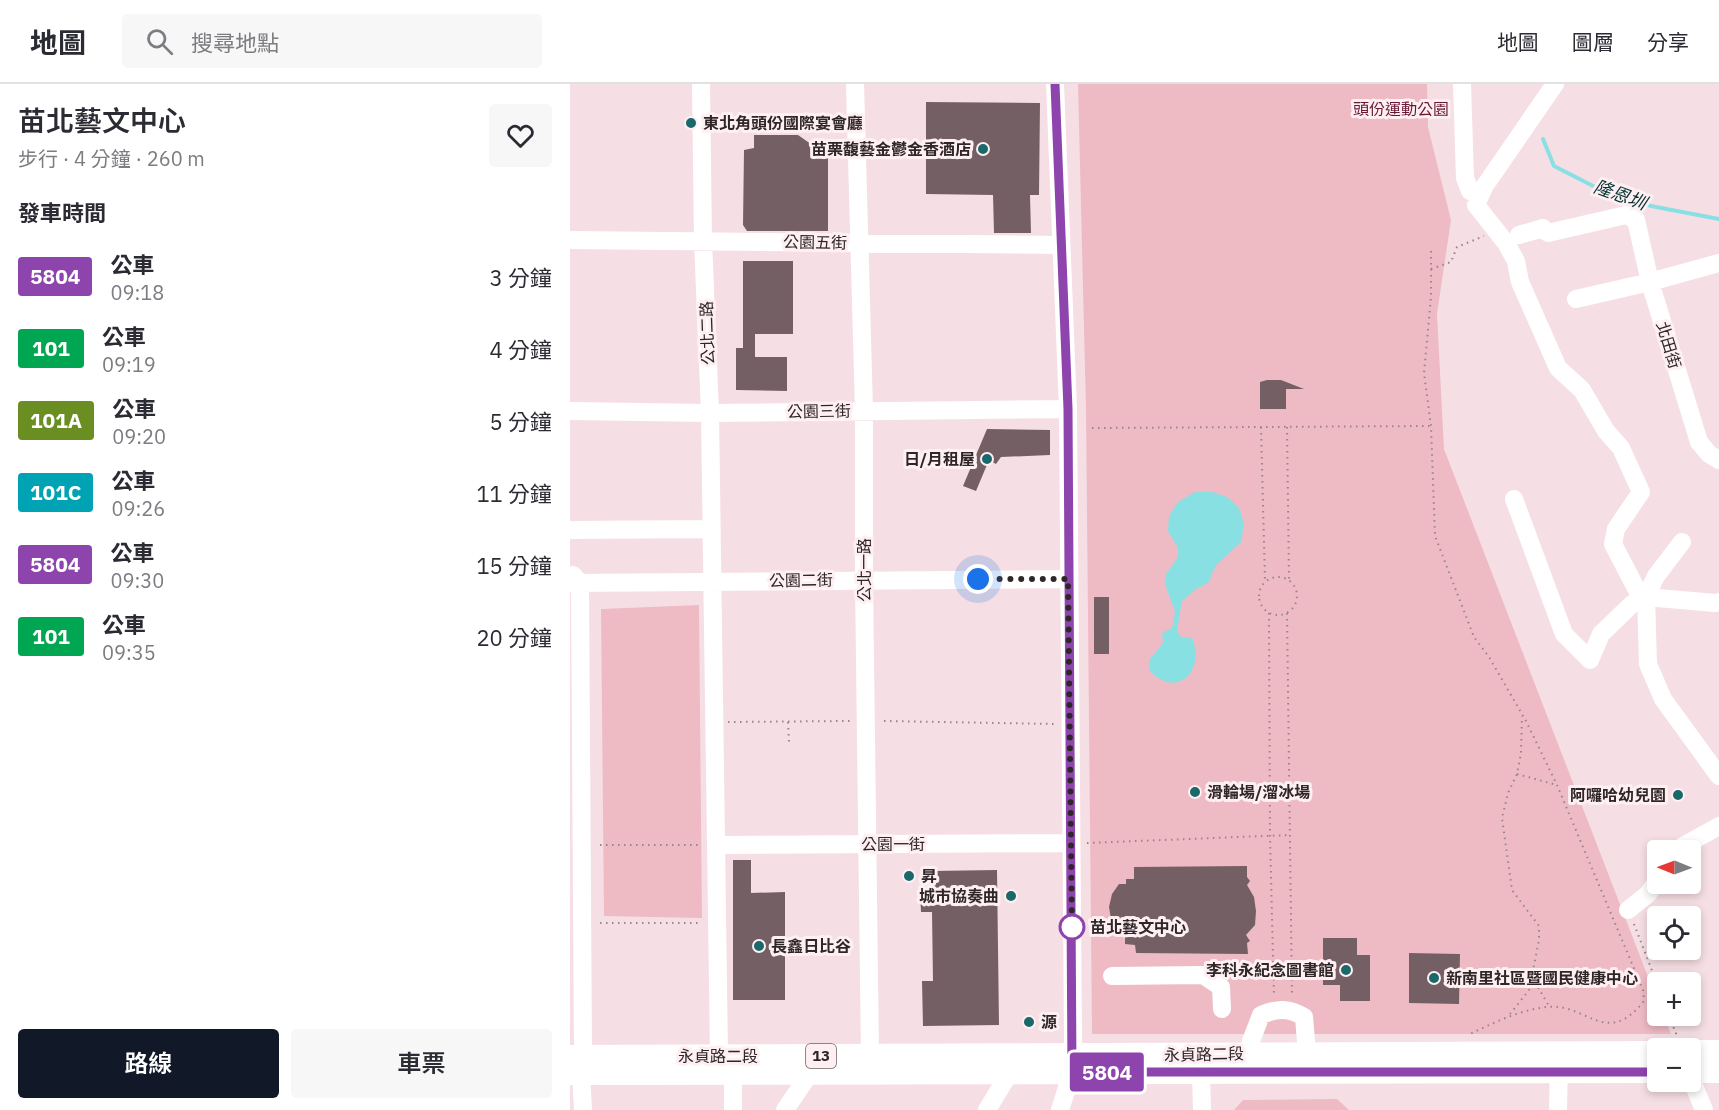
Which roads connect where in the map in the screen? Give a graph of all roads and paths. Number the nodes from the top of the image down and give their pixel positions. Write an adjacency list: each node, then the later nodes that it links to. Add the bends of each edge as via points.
1 (701, 84): 10 (street, 公北二路)
2 (855, 84): 11 (street, 公北一路)
3 (1055, 84): 12 (street)
4 (1462, 84): 6 (street, via 1464,178 1470,191)
5 (1555, 84): 6 (street)
6 (1480, 196): 7 (street, via 1476,205)
7 (1497, 231): 15 (path, via 1457,247 1451,262); 37 (street, via 1516,261 1558,369 1582,390 1621,448 1641,492 1616,529 1613,544 1639,594)
8 (1519, 235): 16 (street, 北田街, via 1543,228 1548,233 1626,215 1636,220)
9 (570, 240): 10 (street, 公園五街)
10 (703, 240): 11 (street, 公園五街); 21 (street, 公北二路)
11 (859, 243): 12 (street, 公園五街); 19 (street, 公北一路)
12 (1061, 245): 18 (street)
13 (1431, 251): 15 (path)
14 (1719, 263): 16 (street)
15 (1431, 269): 22 (path, via 1424,373)
16 (1650, 282): 17 (street); 26 (street, 北田街, via 1699,442)
17 (1576, 299)
18 (1068, 409): 19 (street, 公園三街); 32 (street)
19 (864, 410): 21 (street, 公園三街); 33 (street, 公北一路)
20 (570, 411): 21 (street, 公園三街)
21 (710, 413): 28 (street, 公北二路)
22 (1431, 426): 24 (path); 41 (path, via 1435,536 1474,637)
23 (1261, 427): 24 (path); 25 (path); 36 (path)
24 (1287, 427): 34 (path)
25 (1092, 428)
26 (1719, 460)
27 (1514, 498): 37 (street, via 1564,634 1590,660 1601,634 1632,604)
28 (711, 529): 29 (street); 35 (street, 公北二路)
29 (570, 530)
30 (1682, 542): 37 (street, via 1656,576)
31 (573, 579): 35 (street, 公園二街); 58 (street)
32 (1068, 579): 33 (street, 公園二街); 46 (street)
33 (864, 580): 35 (street, 公園二街); 56 (street, 公北一路)
34 (1288, 580): 36 (path, via 1276,576); 40 (path, via 1297,597)
35 (713, 581): 57 (street, 公北二路)
36 (1265, 581): 39 (path, via 1258,598)
37 (1646, 597): 38 (street); 49 (street, via 1648,664 1663,699)
38 (1719, 602)
39 (1269, 613): 40 (path); 53 (path)
40 (1287, 613): 52 (path)
41 (1522, 713): 48 (path); 50 (path)
42 (851, 721): 44 (path)
43 (728, 722): 44 (path)
44 (788, 722): 47 (path)
45 (884, 722): 46 (path)
46 (1070, 724): 55 (street)
47 (789, 742)
48 (1517, 774): 50 (path); 66 (path, via 1502,818 1512,890 1539,926)
49 (1719, 776)
50 (1557, 785): 67 (path, via 1643,990 1644,1001 1635,1012 1613,1023)
51 (1719, 826): 54 (street)
52 (1290, 835): 53 (path); 69 (path)
53 (1270, 836): 55 (path); 69 (path)
54 (1694, 840)
55 (1071, 843): 56 (street, 公園一街); 79 (street)
56 (867, 844): 57 (street, 公園一街); 77 (street, 公北一路)
57 (710, 845): 59 (path); 81 (street, 公北二路)
58 (575, 846): 80 (street)
59 (600, 846)
60 (1648, 894): 61 (street)
61 (1628, 910): 64 (path)
62 (600, 922): 63 (path)
63 (706, 923)
64 (1652, 972)
65 (1112, 976): 68 (street, via 1203,975 1221,987)
66 (1532, 977): 67 (path); 70 (path, via 1529,990)
67 (1549, 1006): 70 (path)
68 (1222, 1009)
69 (1283, 1010): 74 (street, via 1261,1015); 76 (street, via 1304,1017)
70 (1509, 1016): 71 (path)
71 (1468, 1035)
72 (1701, 1049): 73 (main road)
73 (1719, 1051)
74 (1249, 1053): 76 (main road, 永貞路二段 / 13); 79 (main road, 永貞路二段 / 13)
75 (1647, 1053): 78 (main road, 永貞路二段 / 13)
76 (1307, 1054): 78 (main road, 永貞路二段 / 13)
77 (870, 1056): 79 (main road, 永貞路二段 / 13); 82 (main road, 永貞路二段 / 13)
78 (1559, 1062): 83 (main road, 永貞路二段 / 13); 85 (main road, 永貞路二段 / 13); 95 (street)
79 (1072, 1063): 84 (main road, 永貞路二段 / 13); 85 (main road, 永貞路二段 / 13); 93 (street)
80 (576, 1065): 81 (main road, 永貞路二段 / 13); 89 (street)
81 (726, 1065): 82 (main road, 永貞路二段 / 13); 90 (street, 公北二路)
82 (798, 1067): 84 (main road, 永貞路二段 / 13); 91 (street)
83 (1647, 1071)
84 (1010, 1072): 92 (street)
85 (1201, 1072): 94 (street)
86 (1719, 1072): 87 (main road)
87 (1701, 1073)
88 (1697, 1092): 96 (street)
89 (583, 1110)
90 (733, 1110)
91 (786, 1110)
92 (987, 1110)
93 (1060, 1110)
94 (1202, 1110)
95 (1558, 1110)
96 (1704, 1110)

